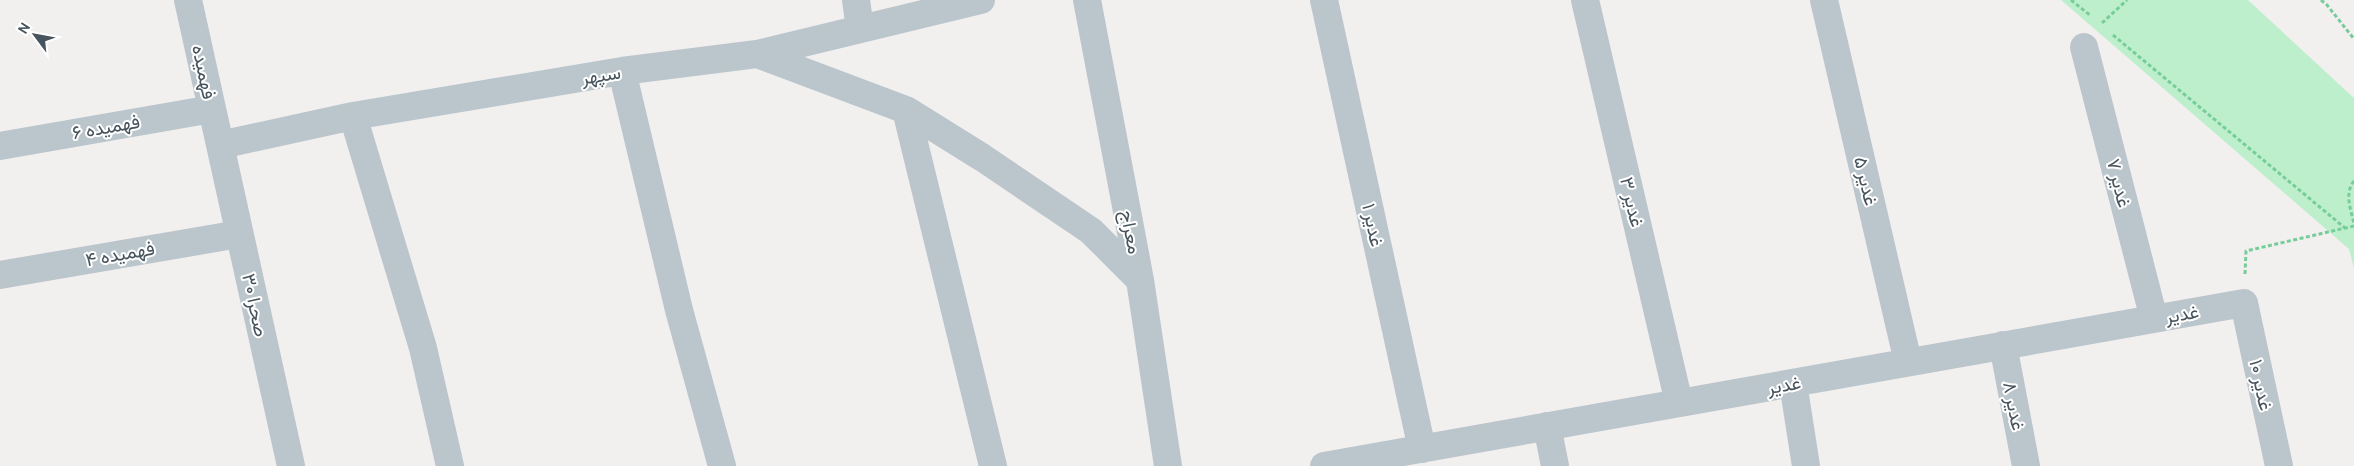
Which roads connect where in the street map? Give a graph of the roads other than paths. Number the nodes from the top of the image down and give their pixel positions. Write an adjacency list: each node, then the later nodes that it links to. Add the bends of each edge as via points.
1 (188, 0): 12 (street, فهمیده)
2 (856, 0): 8 (street)
3 (981, 0): 8 (street, سپهر)
4 (1087, 0): 19 (street, معراج)
5 (1324, 0): 27 (street, غدیر ۱)
6 (1584, 0): 25 (street, غدیر ۳)
7 (1824, 0): 23 (street, غدیر ۵)
8 (860, 29): 10 (street, سپهر)
9 (2084, 47): 21 (street, غدیر ۷)
10 (757, 54): 11 (street, سپهر); 13 (street)
11 (622, 72): 14 (street, سپهر); 30 (street, via 679,310)
12 (212, 109): 15 (street, فهمیده); 16 (street, فهمیده ۶)
13 (906, 110): 19 (street, via 1091,231); 31 (street)
14 (352, 116): 15 (street, سپهر); 29 (street, via 422,348)
15 (220, 145): 17 (street, صحرا ۳۰)
16 (0, 146)
17 (239, 234): 18 (street, فهمیده ۴); 28 (street, صحرا ۳۰)
18 (0, 275)
19 (1140, 280): 32 (street, معراج)
20 (2244, 303): 21 (street, غدیر); 37 (street, غدیر ۱۰)
21 (2154, 319): 22 (street, غدیر)
22 (2003, 345): 23 (street, غدیر); 36 (street, غدیر ۸)
23 (1908, 362): 24 (street, غدیر)
24 (1793, 383): 25 (street, غدیر); 35 (street)
25 (1679, 403): 26 (street, غدیر)
26 (1547, 426): 27 (street, غدیر); 34 (street)
27 (1422, 449): 33 (street, غدیر)
28 (287, 466)
29 (450, 466)
30 (722, 466)
31 (993, 466)
32 (1168, 466)
33 (1324, 466)
34 (1555, 466)
35 (1806, 466)
36 (2026, 466)
37 (2279, 466)

